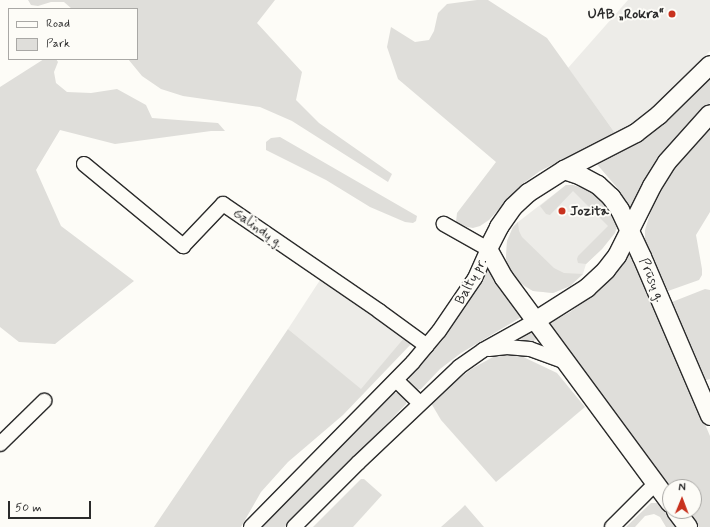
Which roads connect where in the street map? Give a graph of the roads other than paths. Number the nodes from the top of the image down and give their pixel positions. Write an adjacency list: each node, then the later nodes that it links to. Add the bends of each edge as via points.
1 (710, 65): 4 (main road, Baltų pr., via 659,115 636,133)
2 (710, 114): 6 (main road, via 667,162 652,186)
3 (84, 164): 11 (street, Galindų g., via 183,246 223,204)
4 (564, 170): 6 (main road, Prūsų g., via 598,185 611,197); 7 (main road, Baltų pr., via 528,193 513,207)
5 (444, 224): 7 (street)
6 (631, 232): 9 (main road, via 606,270 587,288); 17 (main road, Prūsų g.)
7 (488, 249): 8 (main road); 11 (street, Baltų pr., via 475,278)
8 (518, 298): 9 (main road, via 546,305); 10 (main road)
9 (564, 303): 10 (main road)
10 (535, 321): 12 (street); 13 (main road)
11 (427, 346): 14 (street, Baltų pr.)
12 (483, 350): 13 (street, via 507,347 530,349); 16 (street, via 459,367)
13 (563, 361): 19 (main road)
14 (396, 380): 16 (street); 21 (street, Baltų pr.)
15 (44, 401): 18 (street)
16 (420, 403): 22 (street)
17 (710, 416)
18 (0, 444)
19 (656, 484): 20 (main road); 23 (street)
20 (662, 492)
21 (251, 527)
22 (294, 527)
23 (612, 527)

